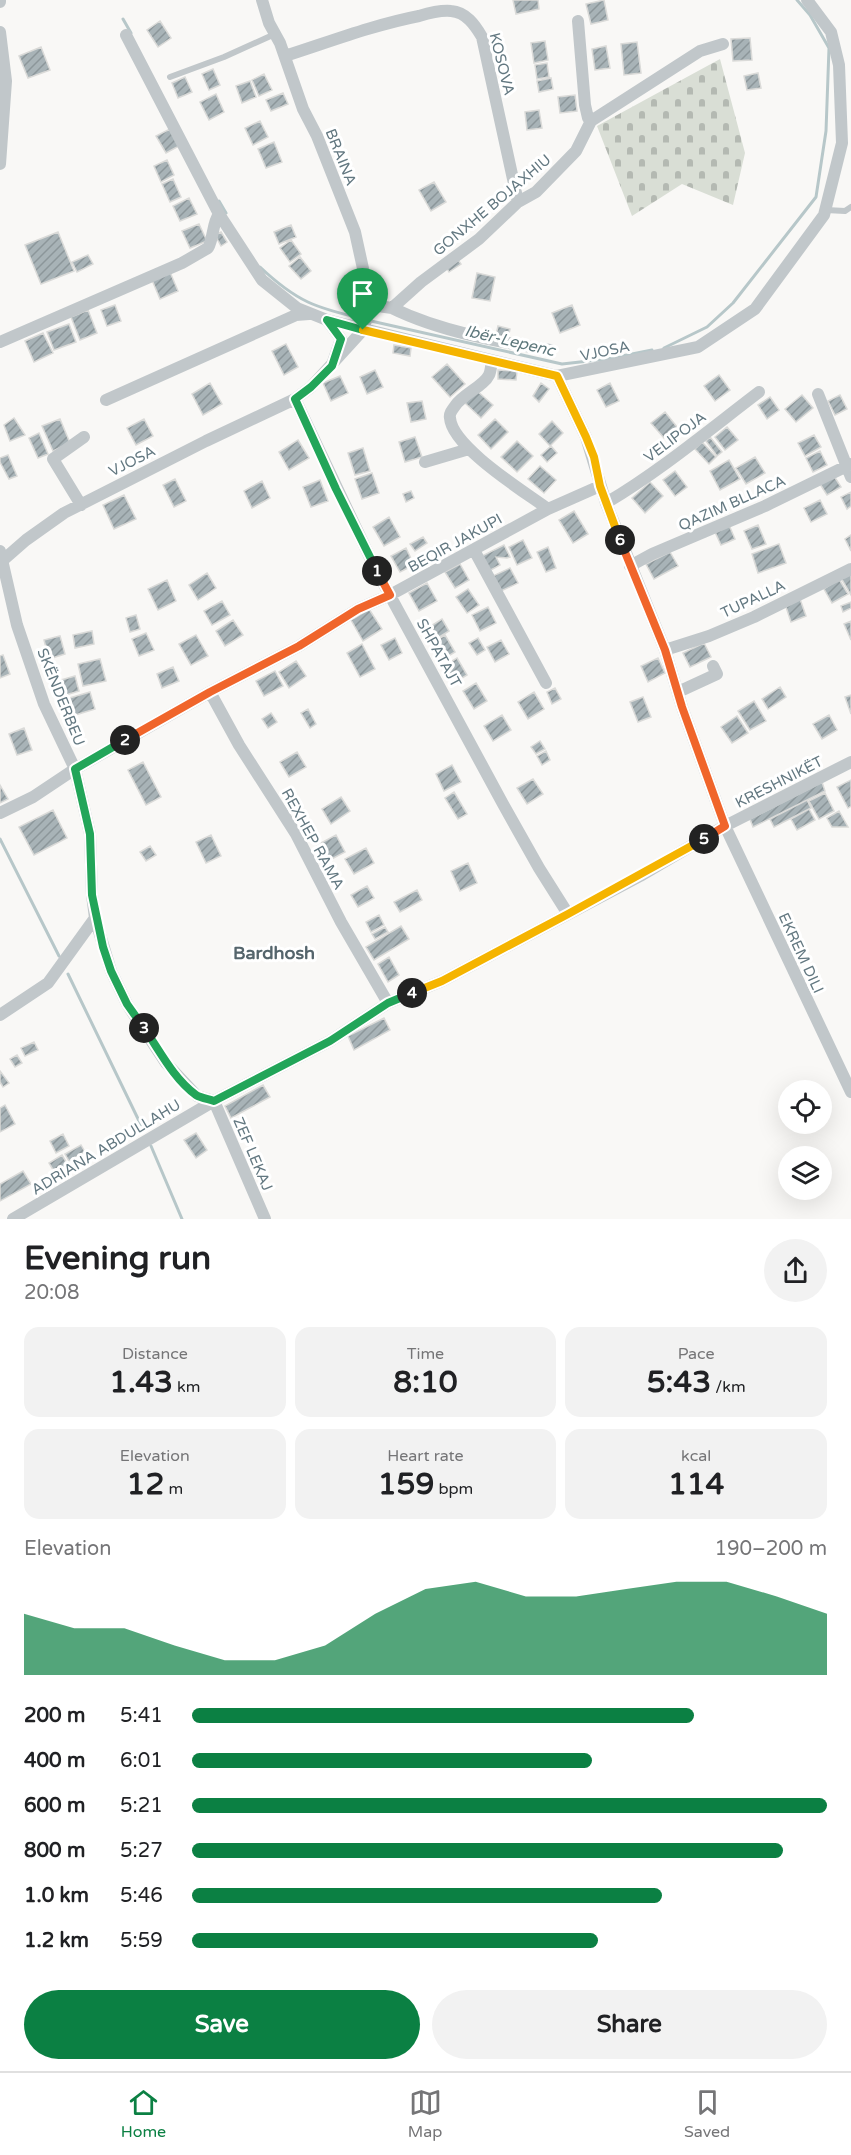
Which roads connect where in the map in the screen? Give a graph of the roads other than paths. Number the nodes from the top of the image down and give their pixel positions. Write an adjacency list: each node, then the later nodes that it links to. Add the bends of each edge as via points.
1 (262, 0): 5 (street, BRAINA)
2 (807, 0): 15 (street, VJOSA, via 831,32 839,65 842,143)
3 (578, 21): 11 (street, via 585,105)
4 (0, 32): 9 (street)
5 (275, 34): 8 (street, BRAINA); 10 (lane)
6 (126, 35): 16 (street)
7 (723, 44): 11 (street, GONXHE BOJAXHIU, via 700,51)
8 (285, 56): 13 (street, KOSOVA, via 394,20 441,11 464,15 482,37); 17 (street, BRAINA, via 355,232)
9 (4, 74): 12 (street)
10 (170, 77)
11 (591, 121): 13 (street, GONXHE BOJAXHIU, via 576,150 560,169 536,192)
12 (0, 164)
13 (518, 202): 18 (street, GONXHE BOJAXHIU)
14 (851, 207): 15 (lane, via 845,211)
15 (825, 210): 26 (street, VJOSA, via 755,309 698,347)
16 (219, 213): 19 (street, via 262,280); 22 (street, via 208,248)
17 (369, 308): 18 (street); 21 (street, BRAINA)
18 (392, 308): 23 (street, via 415,319)
19 (310, 314): 20 (street); 30 (street, via 296,315)
20 (327, 320): 21 (street); 25 (street, via 341,339)
21 (363, 330): 24 (street, VJOSA); 25 (street, VJOSA)
22 (0, 342)
23 (550, 350)
24 (492, 361): 26 (street, VJOSA); 32 (street, via 489,377 458,401 449,417 451,426)
25 (332, 366): 29 (street, VJOSA)
26 (557, 376): 35 (street, via 594,457)
27 (759, 392): 36 (street, VELIPOJA, via 634,487)
28 (818, 394): 34 (street, QAZIM BLLACA)
29 (295, 399): 37 (street, VJOSA); 44 (street, SHPATAJT)
30 (106, 400)
31 (84, 437): 37 (street, via 53,459)
32 (469, 449): 33 (street); 38 (street)
33 (425, 462)
34 (850, 469): 41 (street, QAZIM BLLACA)
35 (600, 486): 36 (street); 38 (street, BEQIR JAKUPI)
36 (606, 503): 41 (street)
37 (81, 505): 40 (street, VJOSA)
38 (548, 508): 39 (street, BEQIR JAKUPI)
39 (474, 550): 44 (street, BEQIR JAKUPI); 47 (street)
40 (1, 556): 43 (street, SKËNDERBEU)
41 (630, 566): 45 (street)
42 (851, 569): 45 (street, TUPALLA, via 754,617)
43 (3, 582): 51 (street, SKËNDERBEU, via 44,704)
44 (390, 595): 48 (street, BEQIR JAKUPI); 54 (street, SHPATAJT, via 523,840)
45 (665, 650): 49 (street)
46 (713, 666): 49 (street, via 717,674)
47 (546, 683)
48 (210, 692): 51 (street, BEQIR JAKUPI); 56 (street, REXHEP RAMA, via 239,746 296,834)
49 (678, 692): 53 (street)
50 (851, 762): 53 (street, KRESHNIKËT)
51 (75, 769): 52 (street, BEQIR JAKUPI); 55 (street, SKËNDERBEU, via 90,834)
52 (0, 813)
53 (725, 826): 54 (street, KRESHNIKËT); 58 (street, EKREM DILI)
54 (568, 914): 56 (street, KRESHNIKËT, via 442,981)
55 (95, 918): 57 (street, via 48,983); 59 (street, SKËNDERBEU, via 111,971 127,1004 178,1077 197,1096)
56 (388, 1003): 59 (street, KRESHNIKËT, via 330,1041)
57 (0, 1015)
58 (851, 1092)
59 (214, 1101): 60 (street, ADRIANA ABDULLAHU); 61 (street, ZEF LEKAJ)
60 (18, 1218)
61 (265, 1219)

